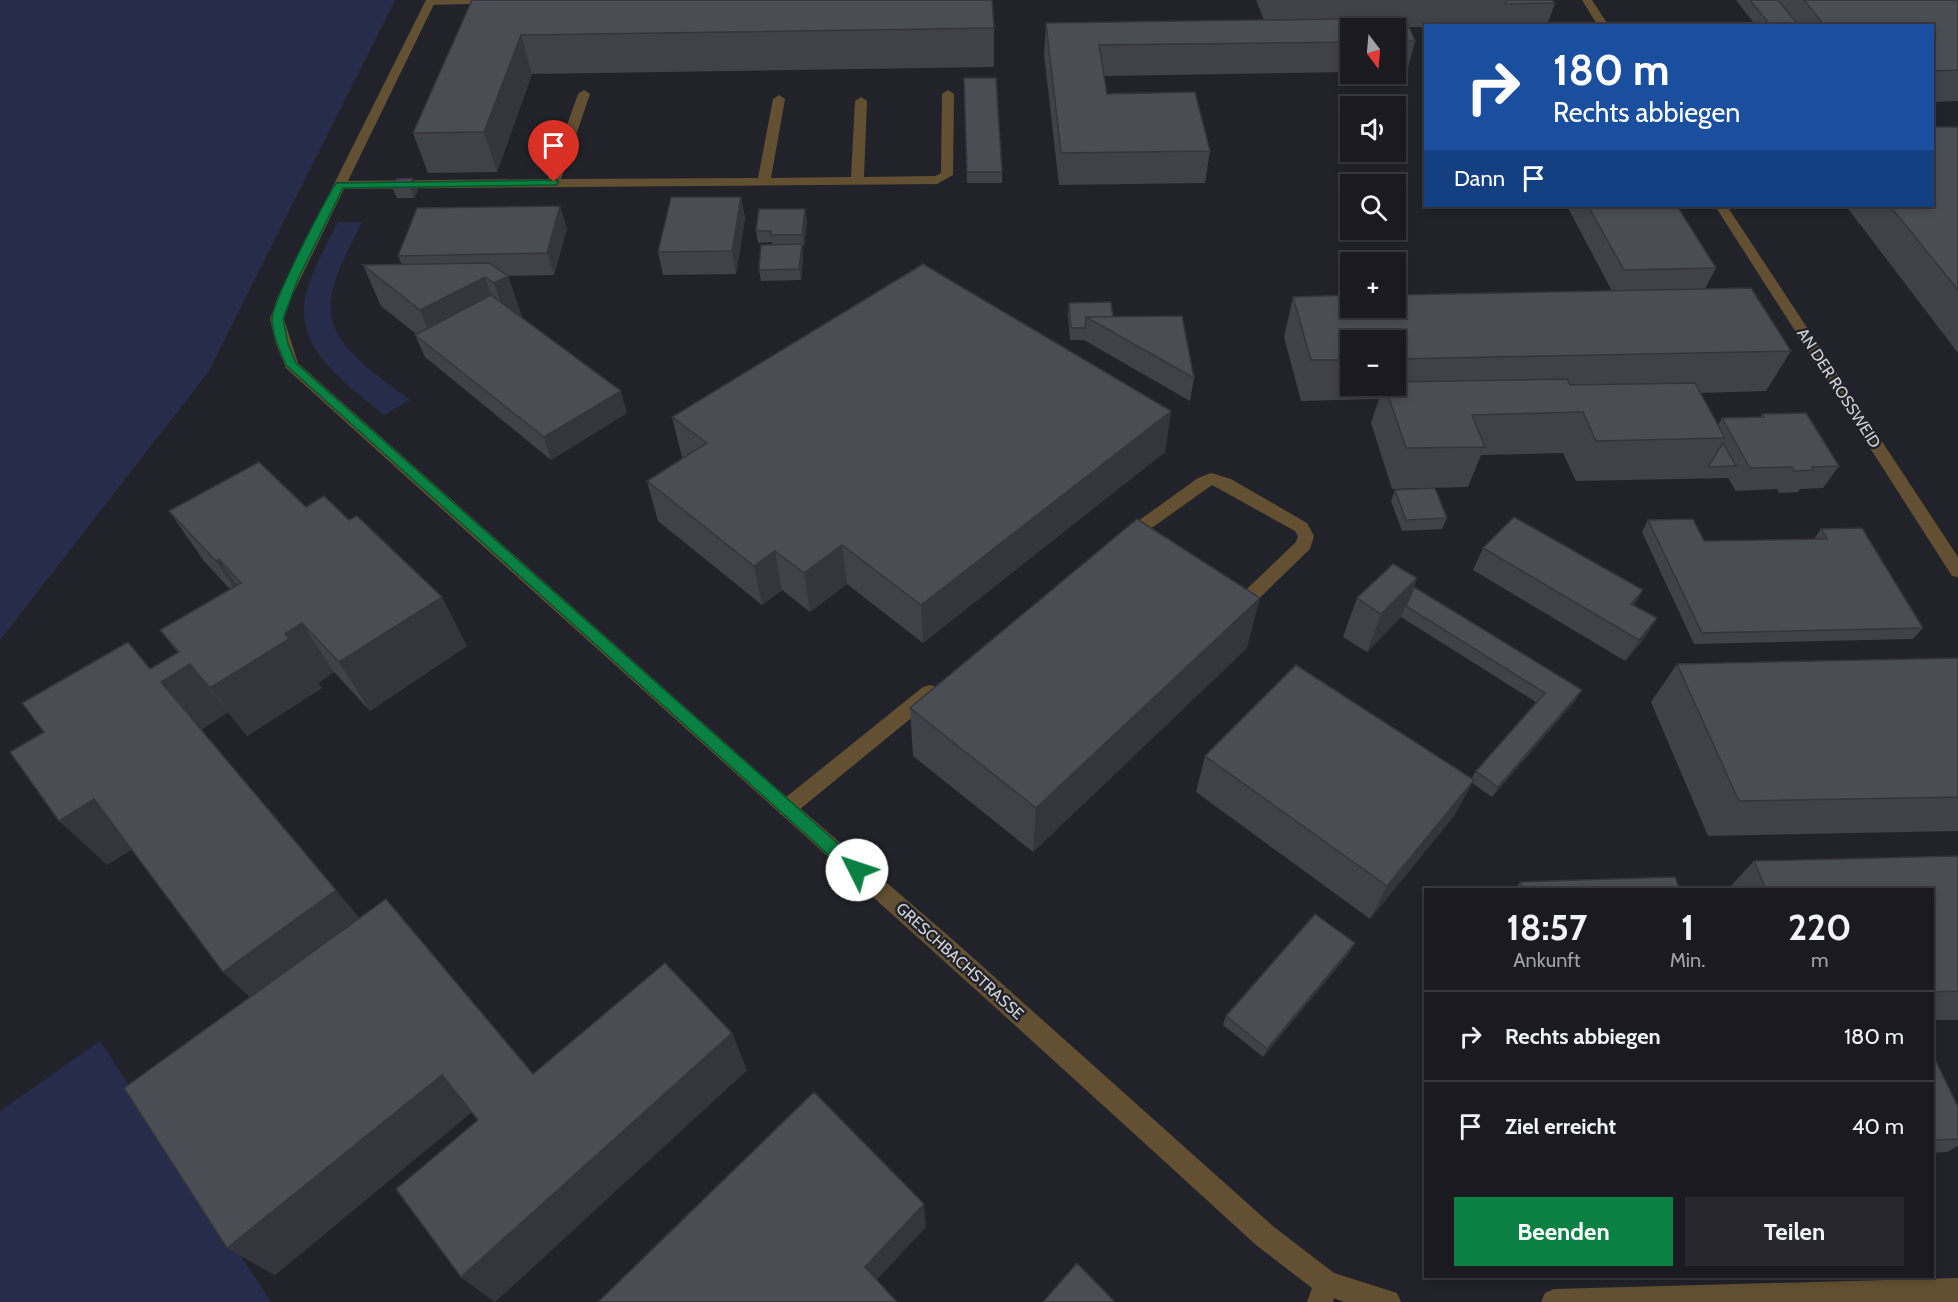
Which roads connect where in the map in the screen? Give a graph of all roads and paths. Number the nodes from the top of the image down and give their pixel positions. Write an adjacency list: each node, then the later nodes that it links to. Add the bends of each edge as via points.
1 (507, 0): 3 (street)
2 (1587, 0): 4 (street)
3 (430, 1): 12 (street, GRESCHBACHSTRASSE)
4 (1603, 24)
5 (584, 94): 11 (street)
6 (948, 94): 9 (street, via 947,176 937,180)
7 (778, 99): 10 (street)
8 (861, 101): 9 (street)
9 (857, 180): 10 (street)
10 (764, 181): 11 (street)
11 (554, 182): 12 (street)
12 (340, 185): 18 (street, GRESCHBACHSTRASSE, via 292,279 277,319 291,365)
13 (1722, 207): 15 (street, AN DER ROSSWEID)
14 (1109, 550): 16 (street, via 1204,482 1211,479 1225,483 1301,527 1306,536 1304,545)
15 (1958, 571)
16 (1235, 611)
17 (943, 681): 18 (street)
18 (787, 808): 20 (street, GRESCHBACHSTRASSE, via 945,946)
19 (1958, 1290): 22 (street)
20 (1323, 1292): 21 (street)
21 (1388, 1302)
22 (1554, 1302)

